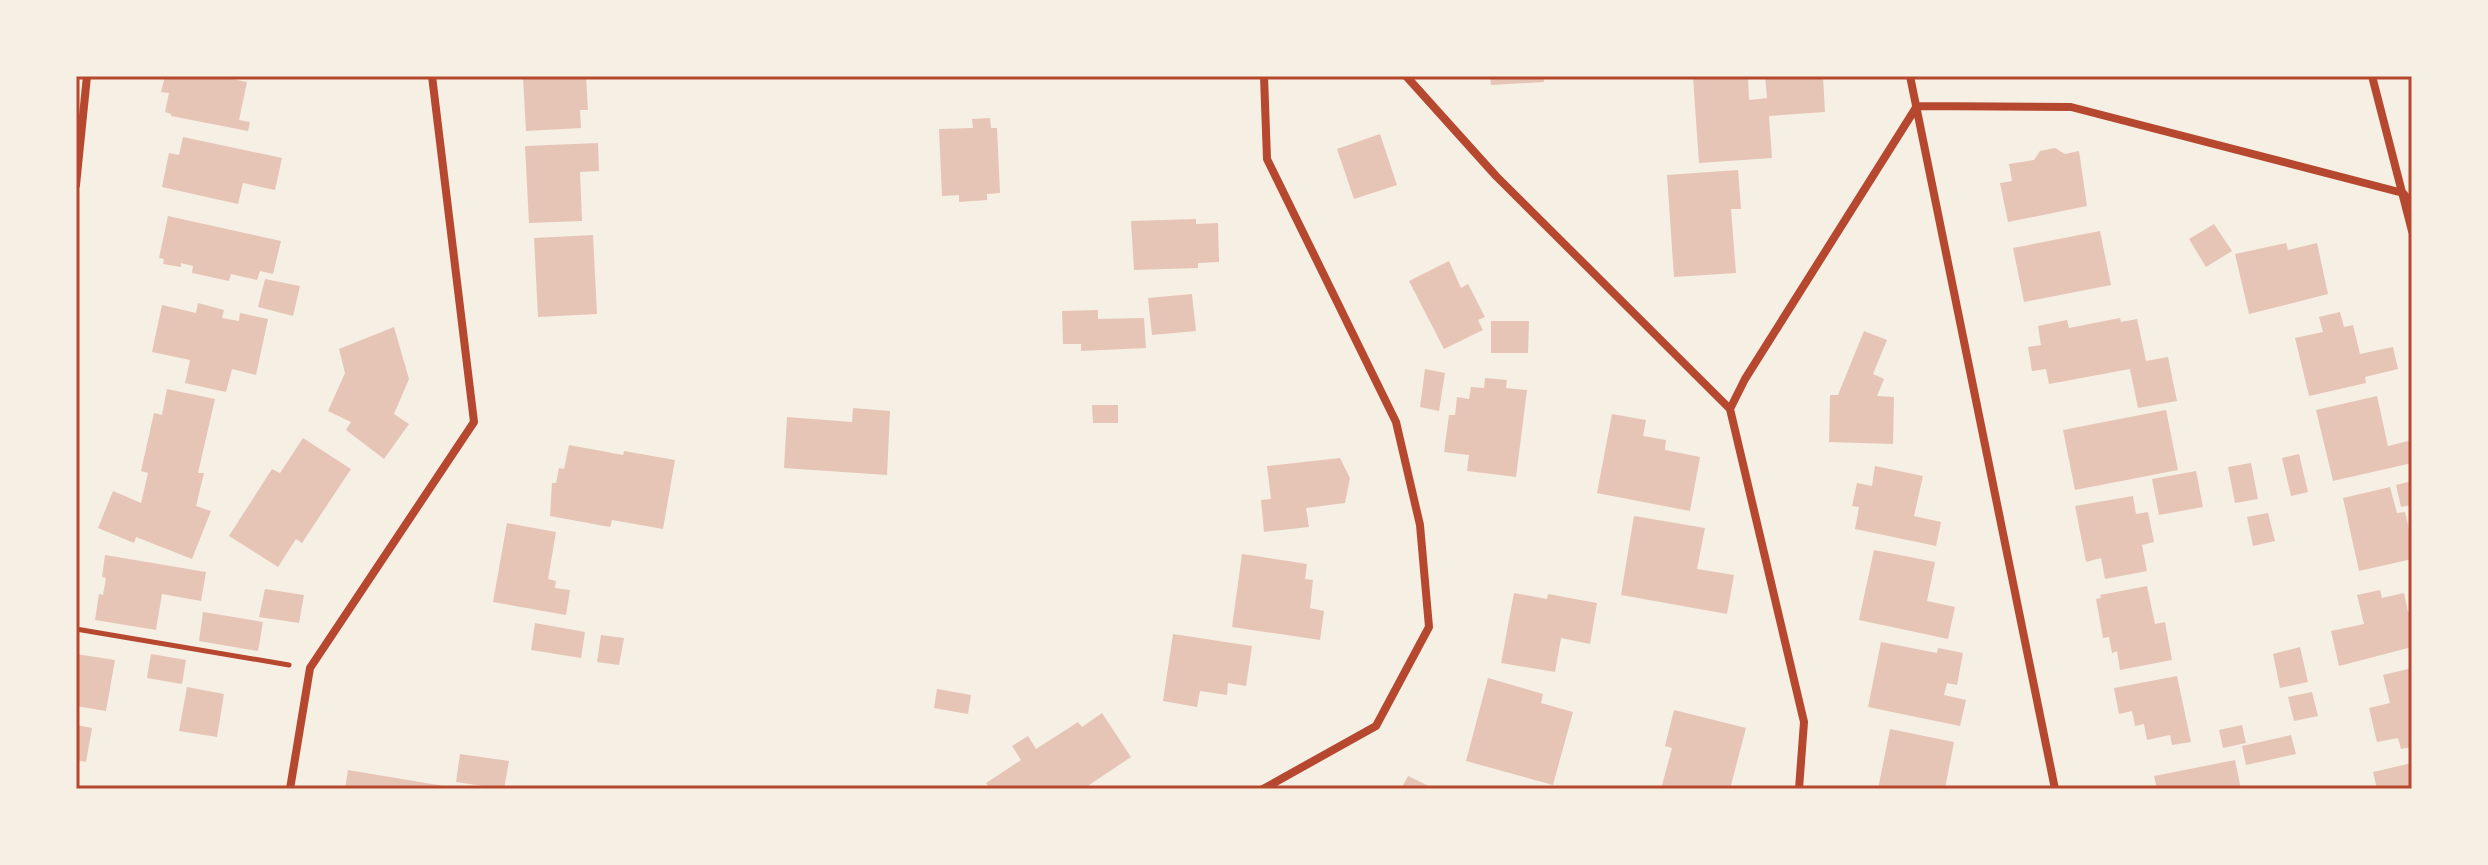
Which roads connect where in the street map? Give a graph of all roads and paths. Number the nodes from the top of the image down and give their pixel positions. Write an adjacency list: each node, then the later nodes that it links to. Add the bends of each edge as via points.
1 (87, 76): 8 (street)
2 (432, 76): 14 (street, via 474,422)
3 (1264, 76): 16 (street, via 1267,159 1396,422 1420,525 1429,627 1376,726)
4 (1406, 76): 12 (street, via 1496,176)
5 (1910, 76): 7 (street)
6 (2372, 76): 9 (street)
7 (1917, 106): 9 (street, via 2071,107); 12 (street); 18 (street)
8 (76, 185)
9 (2403, 193): 10 (street); 11 (street)
10 (2412, 204)
11 (2412, 231)
12 (1730, 409): 17 (street, via 1804,722)
13 (76, 629): 14 (path)
14 (310, 668): 15 (street)
15 (290, 789)
16 (1263, 789)
17 (1799, 789)
18 (2055, 789)

